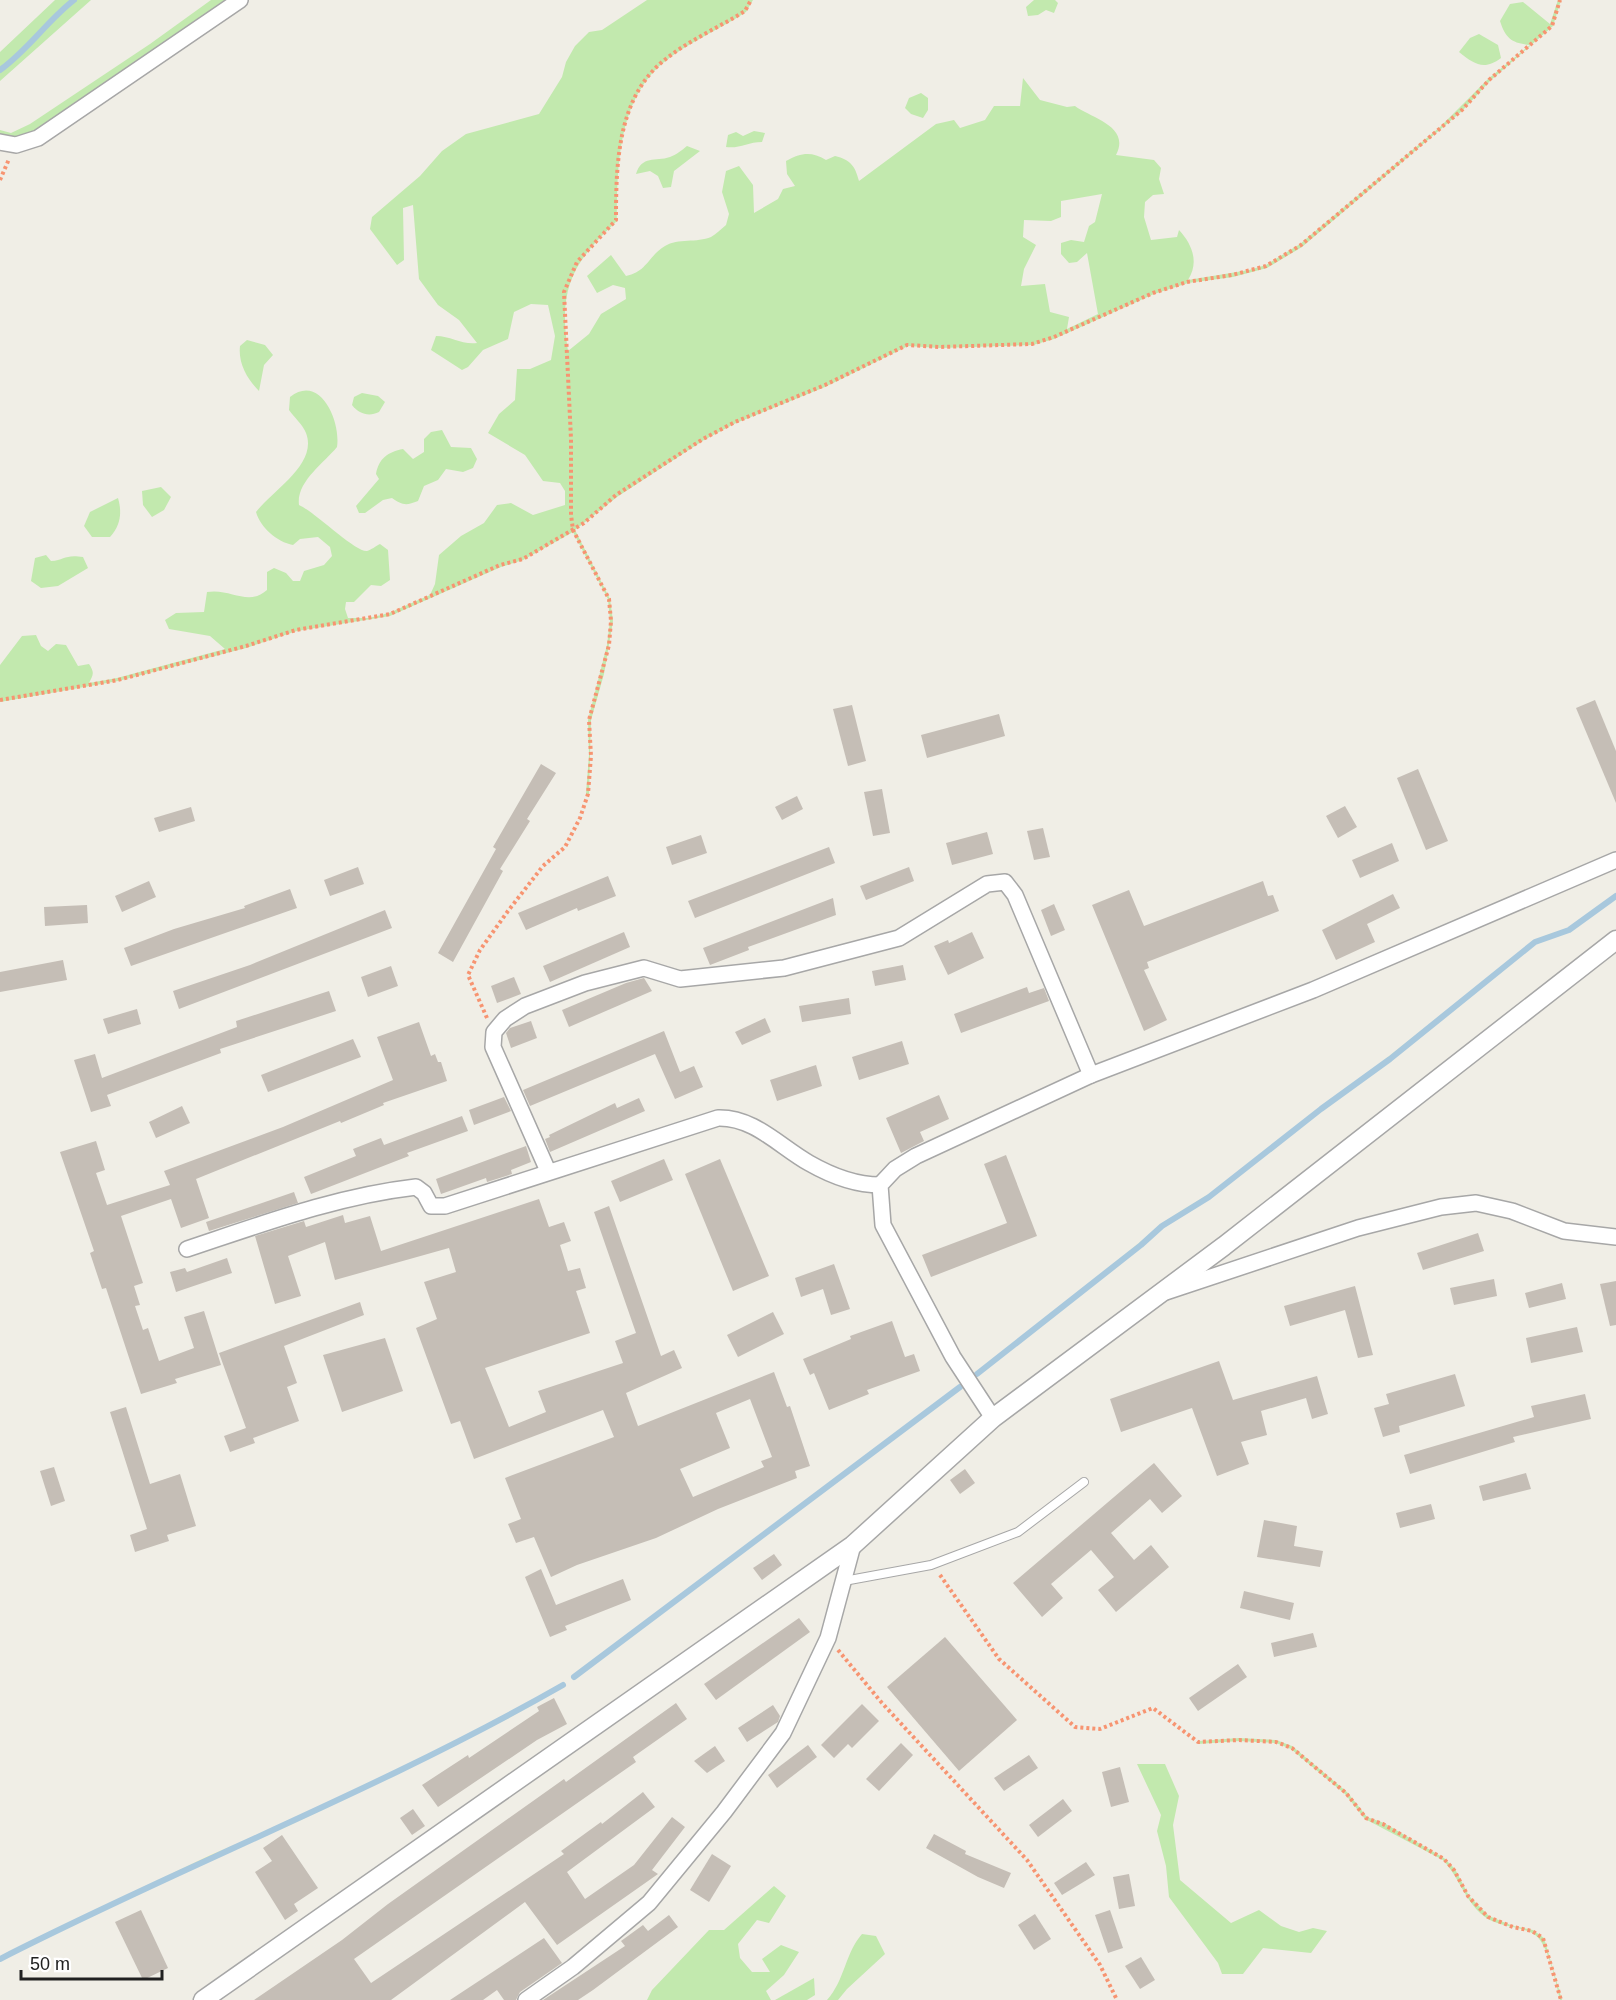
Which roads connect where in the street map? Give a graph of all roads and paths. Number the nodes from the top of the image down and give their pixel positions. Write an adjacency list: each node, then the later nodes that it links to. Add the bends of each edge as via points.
1 (240, 0): 4 (street, via 38,138 16,145)
2 (751, 0): 5 (path, via 745,11 661,62 644,83 629,110 618,148 616,220 577,262 564,292)
3 (1560, 0): 5 (path, via 1552,26 1489,80 1455,116 1301,245 1266,266 1165,289 1032,344 907,345 703,439 645,475)
4 (0, 142)
5 (573, 530): 6 (path, via 523,559 390,614 296,630 118,680); 9 (path, via 609,599 611,621 609,645 589,720 588,794 565,847 543,866 508,911 480,950 468,975)
6 (0, 700)
7 (1616, 860): 10 (street, via 1313,990)
8 (1616, 940): 15 (street)
9 (494, 1032): 10 (street, via 525,1006 585,983 644,968 680,979 739,975 784,968 899,938 987,884 1005,882 1015,895); 11 (street, via 493,1047)
10 (1091, 1076): 12 (street, via 916,1156 895,1169)
11 (548, 1171): 12 (street, via 718,1118 732,1118 743,1120 809,1163 864,1185); 14 (street, via 445,1206 431,1206 416,1187 397,1189 305,1210)
12 (880, 1185): 16 (street, via 883,1225 953,1357)
13 (1616, 1237): 15 (street, via 1564,1230 1476,1203 1441,1207 1358,1228)
14 (187, 1249)
15 (1158, 1295): 16 (street)
16 (993, 1418): 18 (street)
17 (1084, 1482): 19 (lane, via 1018,1532)
18 (853, 1545): 20 (street); 22 (street)
19 (931, 1565): 20 (lane); 25 (path, via 999,1659 1075,1726 1100,1729 1153,1708 1198,1742 1276,1742 1292,1748 1346,1793 1366,1818 1444,1859 1468,1896 1488,1917 1543,1938)
20 (844, 1581): 21 (street)
21 (828, 1638): 23 (street, via 783,1734 649,1903 573,1967); 24 (path, via 882,1703 1027,1860 1100,1965)
22 (203, 2000)
23 (526, 2000)
24 (1117, 2000)
25 (1561, 2000)

